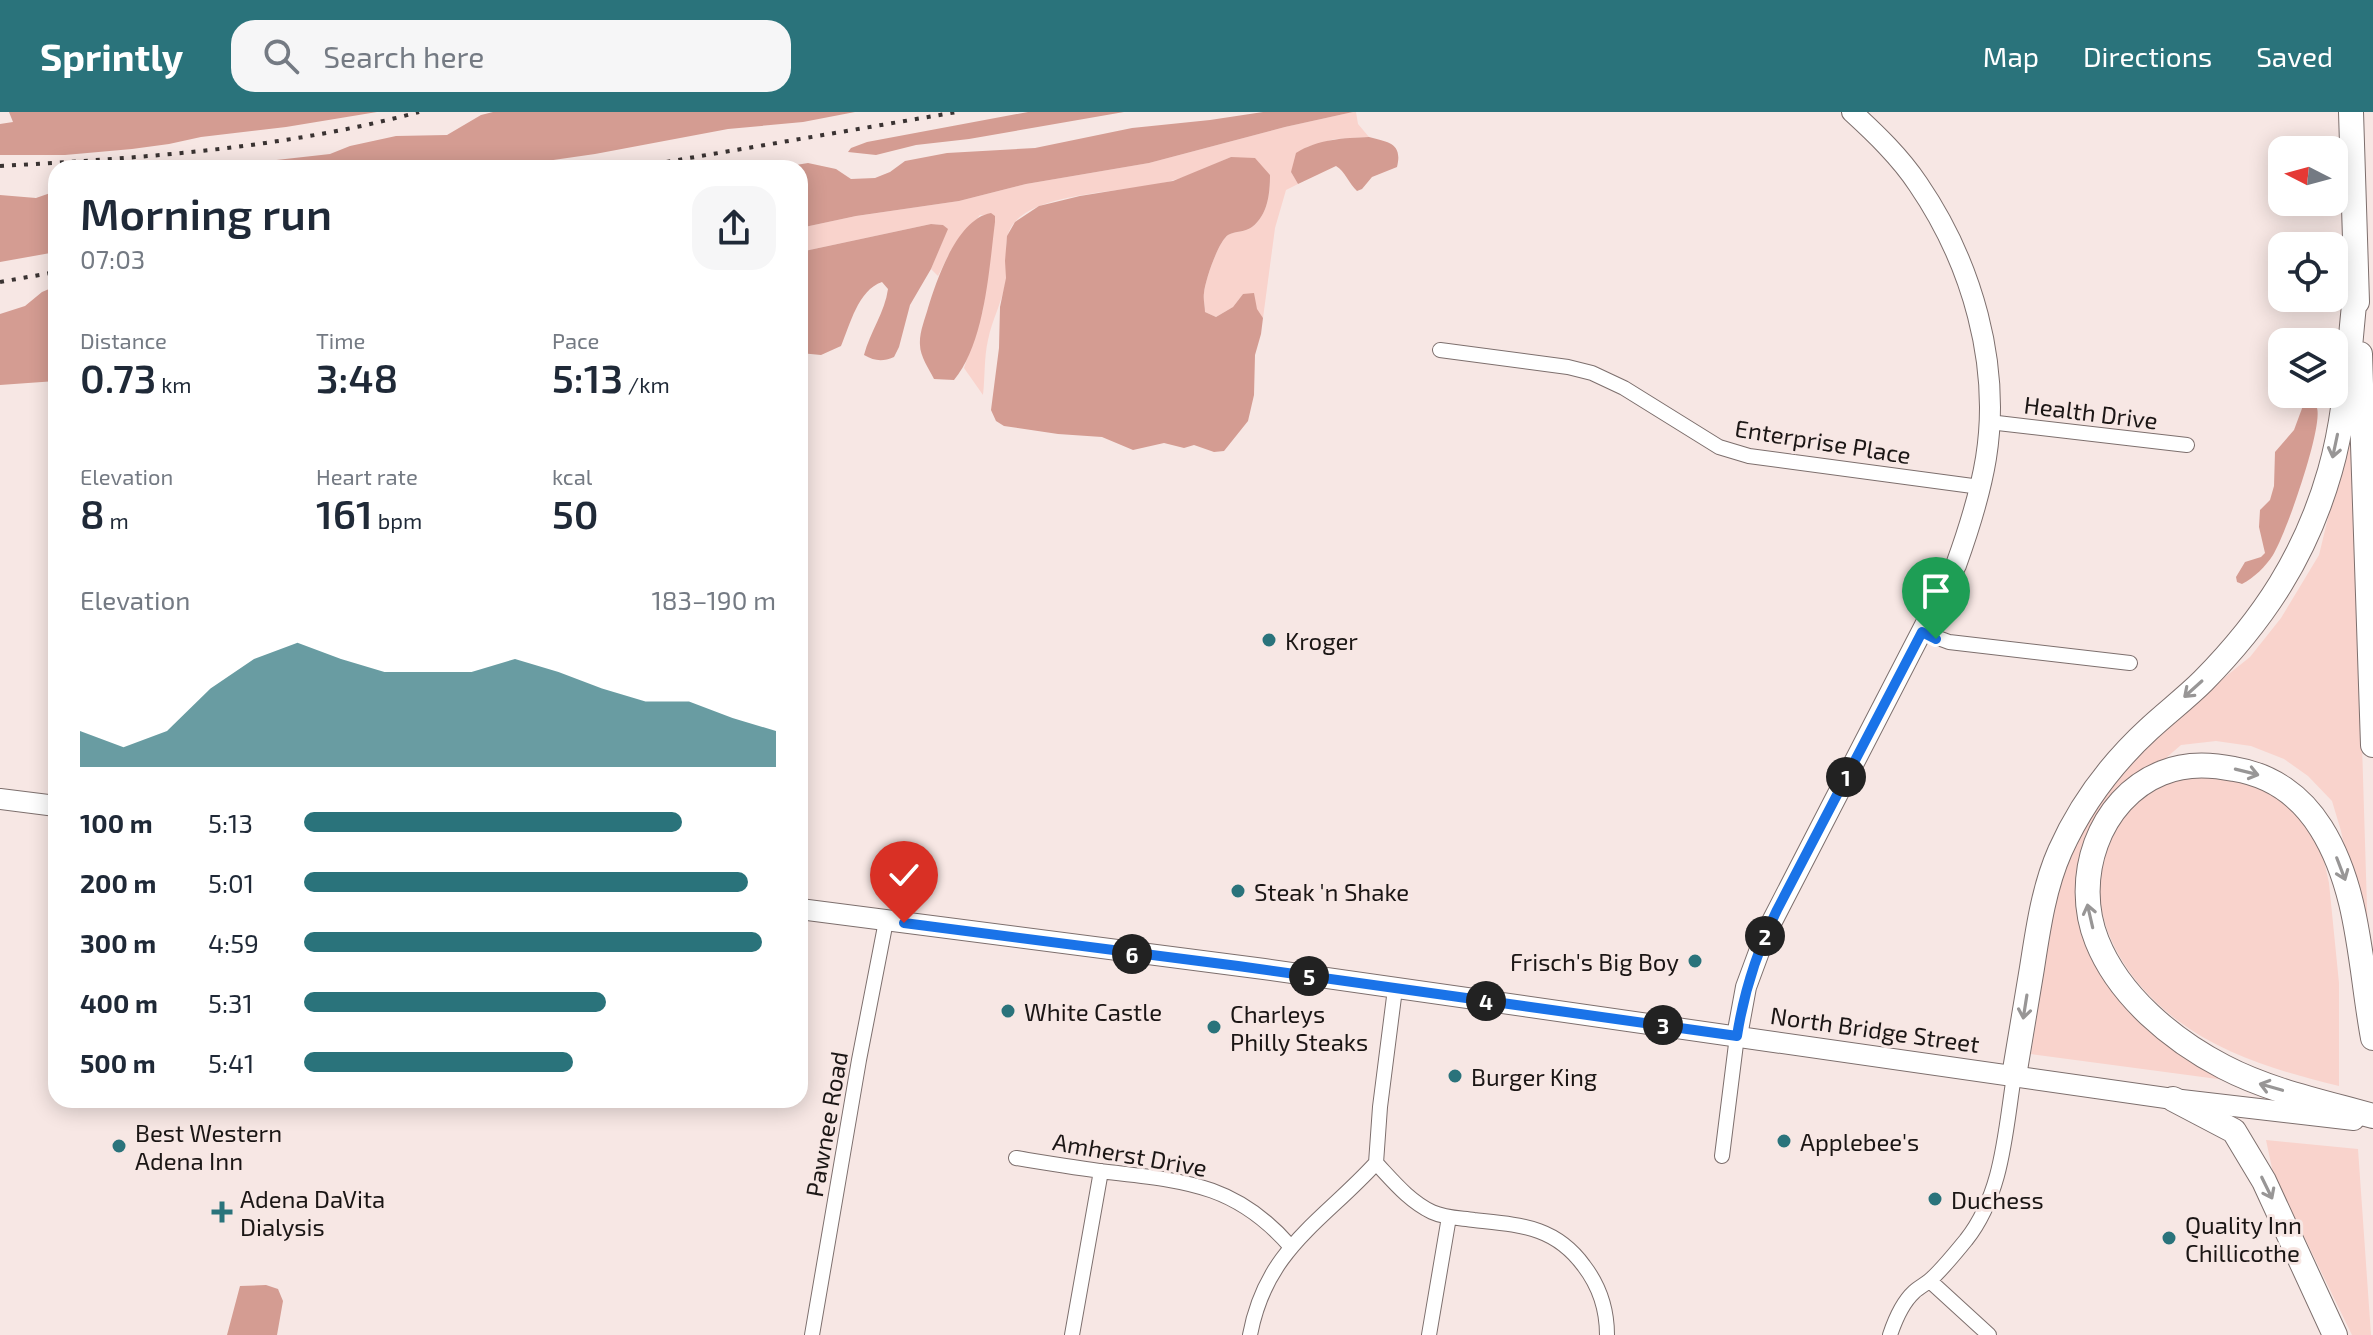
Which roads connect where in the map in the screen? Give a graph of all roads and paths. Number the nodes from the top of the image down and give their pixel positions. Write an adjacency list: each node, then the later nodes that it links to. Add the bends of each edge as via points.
1 (1852, 112): 5 (main road, via 1919,185 1957,255 1984,344)
2 (2351, 112): 3 (highway)
3 (2356, 286): 10 (highway); 18 (highway, one-way to 18, via 2331,469 2299,554 2247,633 2147,730 2086,802 2059,853 2045,897)
4 (1440, 350): 7 (street, Enterprise Place, via 1592,373 1732,452)
5 (1989, 422): 6 (street, Health Drive); 7 (main road)
6 (2187, 445)
7 (1980, 487): 8 (main road, via 1956,565)
8 (1922, 632): 9 (street, via 1949,642); 16 (main road, via 1766,933 1746,987)
9 (2130, 663)
10 (2373, 745)
11 (0, 799): 12 (main road)
12 (48, 805)
13 (808, 910): 14 (main road, North Bridge Street)
14 (886, 921): 15 (main road, North Bridge Street); 28 (street, Pawnee Road)
15 (1395, 989): 16 (main road, North Bridge Street); 23 (street)
16 (1737, 1036): 18 (main road, North Bridge Street); 21 (street)
17 (2373, 1038): 20 (highway, one-way to 17, via 2257,1083 2221,1065 2177,1036 2125,989 2096,940 2087,907 2094,848 2117,804 2162,773 2191,765 2264,777 2301,802 2343,873)
18 (2014, 1076): 19 (main road, North Bridge Street); 27 (street, via 1993,1193 1967,1239)
19 (2173, 1099): 20 (main road, North Bridge Street); 35 (highway, one-way to 35, via 2234,1131 2264,1181)
20 (2373, 1119)
21 (1722, 1156)
22 (1016, 1158): 24 (street, Amherst Drive)
23 (1376, 1163): 25 (street, via 1415,1202); 26 (street)
24 (1101, 1171): 26 (street, Amherst Drive, via 1200,1185 1250,1208); 29 (street)
25 (1449, 1217): 31 (street); 32 (street, via 1536,1229 1568,1246 1601,1294)
26 (1290, 1246): 30 (street, via 1266,1284)
27 (1930, 1281): 33 (street, via 1908,1299); 34 (street)
28 (812, 1335)
29 (1072, 1335)
30 (1250, 1335)
31 (1429, 1335)
32 (1607, 1335)
33 (1890, 1335)
34 (1989, 1335)
35 (2335, 1335)

